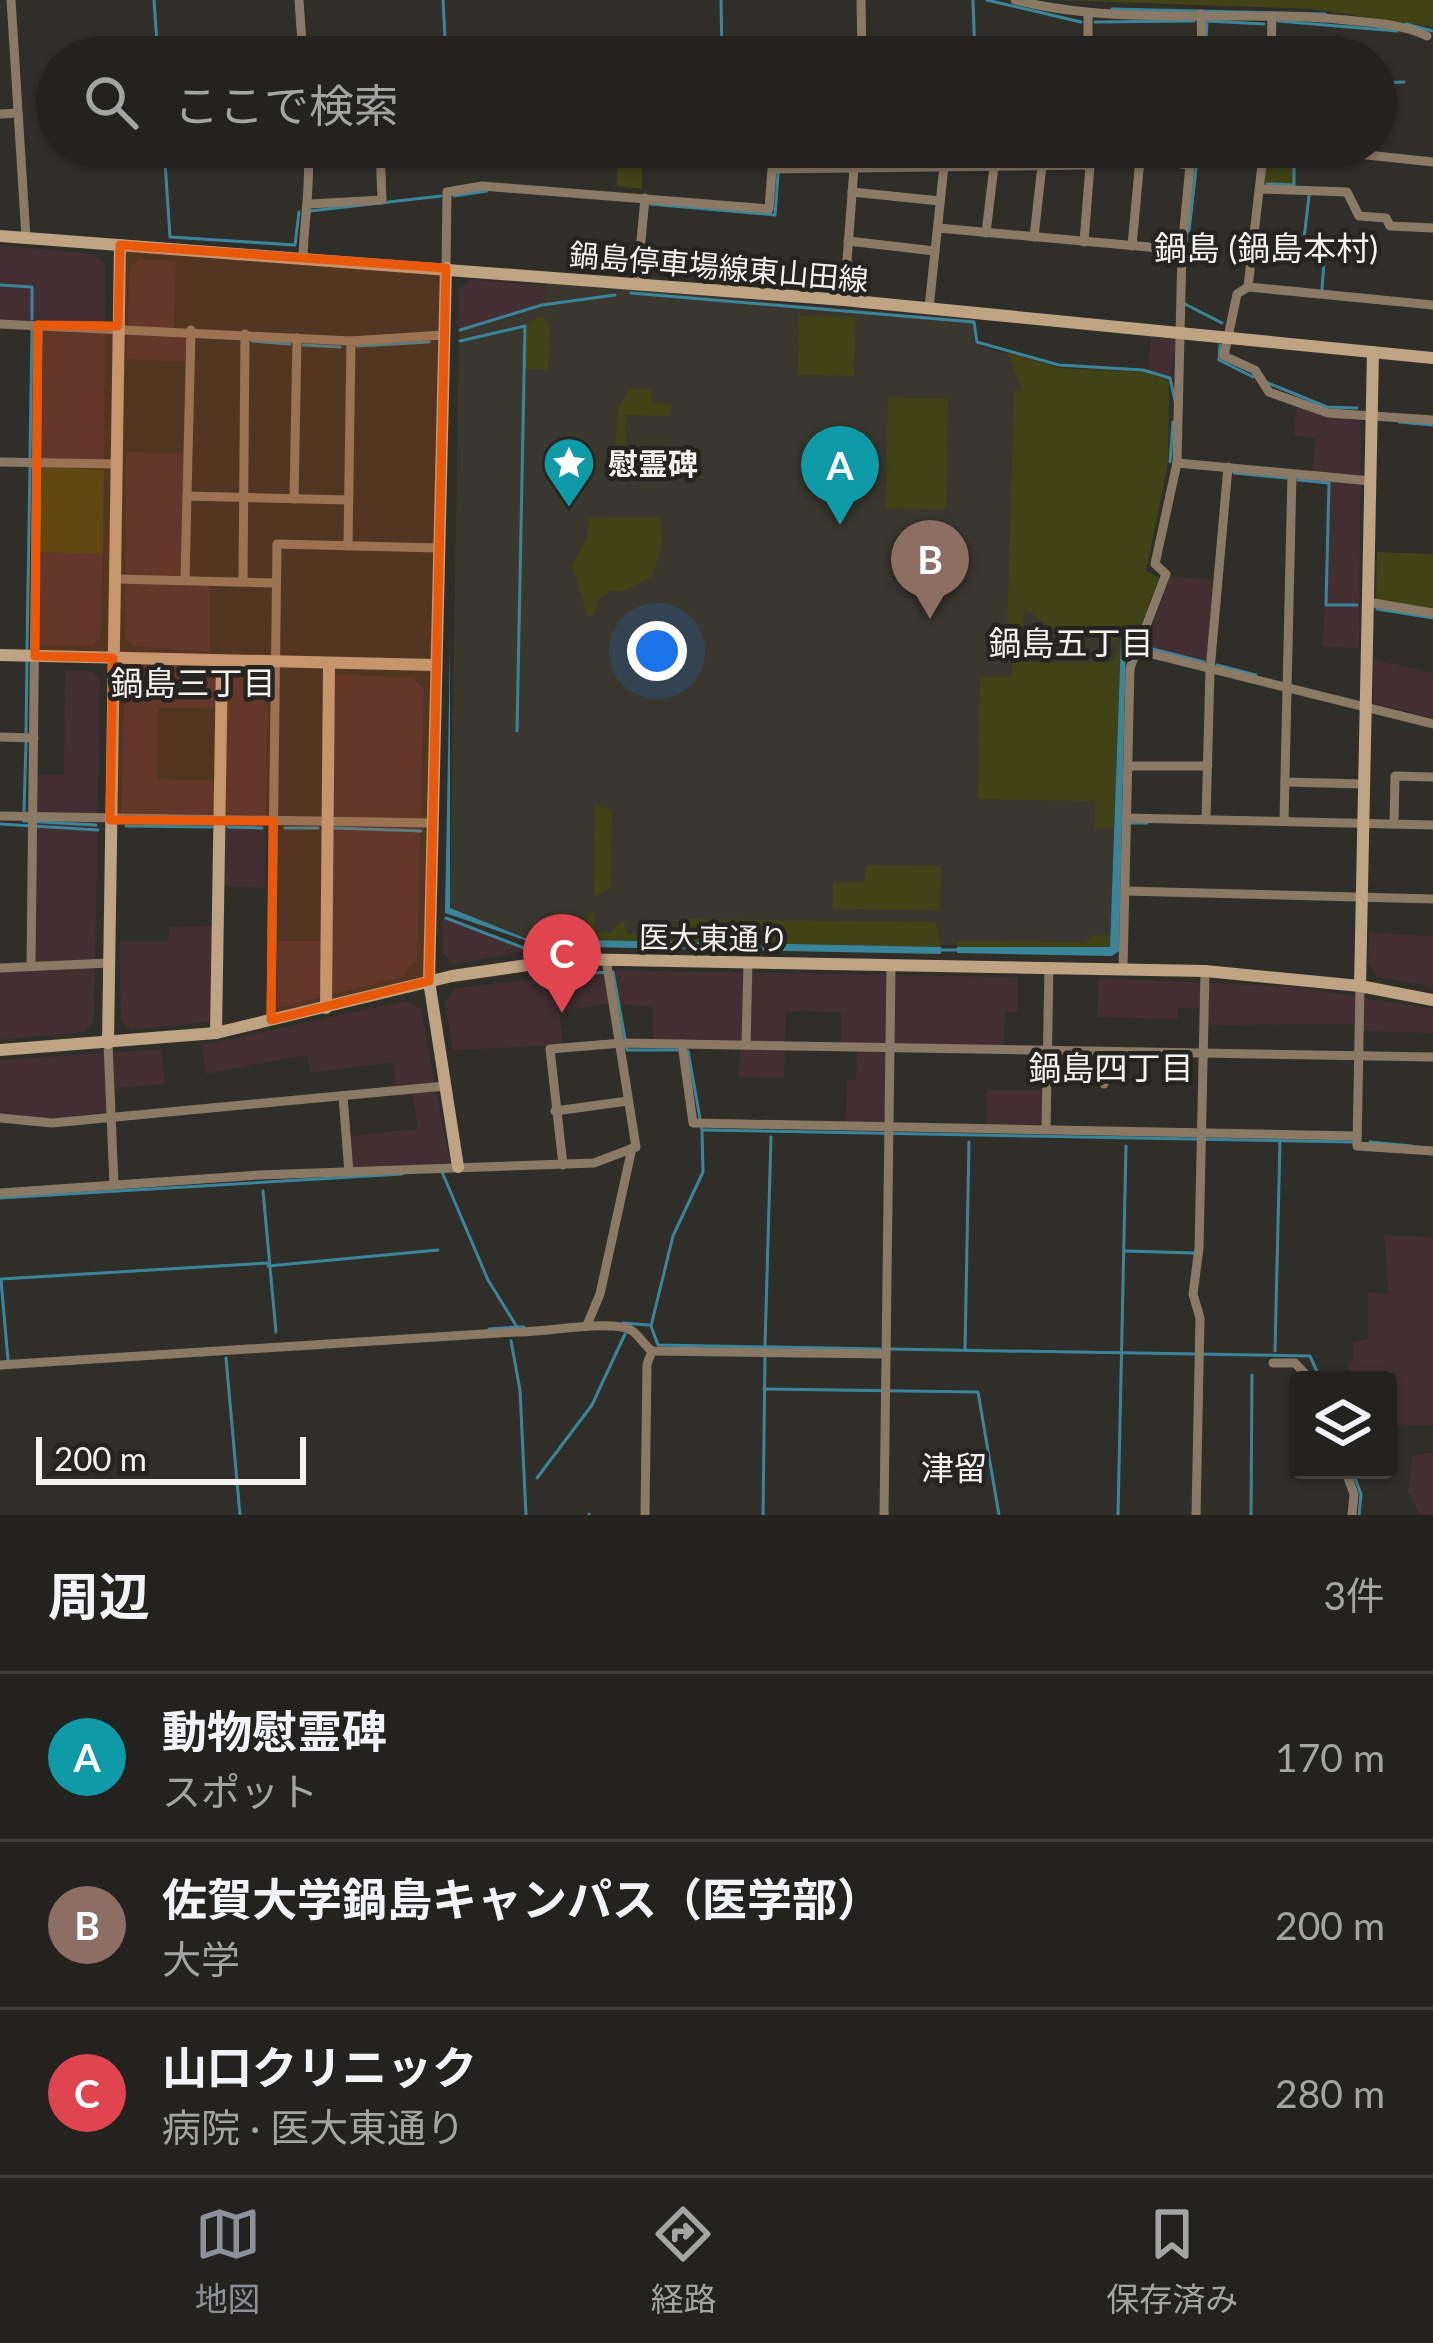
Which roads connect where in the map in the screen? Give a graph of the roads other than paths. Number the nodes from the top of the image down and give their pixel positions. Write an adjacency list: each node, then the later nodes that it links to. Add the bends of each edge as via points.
1 (11, 0): 14 (street)
2 (299, 0): 8 (street)
3 (861, 0): 9 (street)
4 (1015, 0): 6 (street)
5 (1201, 14): 6 (street); 7 (street); 11 (street)
6 (1088, 15): 10 (street)
7 (1272, 16): 12 (street); 13 (street)
8 (302, 36)
9 (862, 36)
10 (1088, 36)
11 (1202, 36)
12 (1272, 36)
13 (1427, 36)
14 (18, 113): 15 (street); 38 (street)
15 (0, 114)
16 (1397, 158): 17 (street)
17 (1433, 162)
18 (309, 168): 32 (street)
19 (381, 168): 32 (street, via 382,200)
20 (854, 168): 29 (street); 30 (street, via 778,169 769,209)
21 (944, 168): 31 (street)
22 (994, 168): 35 (street)
23 (1042, 168): 37 (street)
24 (1090, 168): 40 (street)
25 (1140, 168): 42 (street)
26 (1191, 168): 43 (street)
27 (1262, 168): 28 (street)
28 (1261, 189): 34 (street, via 1347,192 1359,216); 48 (street)
29 (852, 192): 31 (street); 39 (street)
30 (645, 198): 46 (street, via 482,186 447,192); 47 (street)
31 (940, 201): 33 (street)
32 (310, 204): 45 (street)
33 (938, 228): 35 (street); 44 (street)
34 (1433, 228)
35 (986, 233): 37 (street)
36 (0, 236): 38 (street, 鍋島停車場線東山田線)
37 (1034, 237): 40 (street)
38 (26, 238): 41 (street, 鍋島停車場線東山田線)
39 (848, 241): 44 (street); 49 (street)
40 (1084, 242): 42 (street)
41 (120, 245): 45 (street, 鍋島停車場線東山田線); 54 (street)
42 (1132, 246): 43 (street)
43 (1181, 250): 56 (street)
44 (935, 251): 51 (street)
45 (303, 258): 46 (street, 鍋島停車場線東山田線)
46 (446, 268): 47 (street, 鍋島停車場線東山田線); 58 (street)
47 (637, 283): 49 (street, 鍋島停車場線東山田線)
48 (1248, 287): 50 (street); 59 (street, via 1238,294)
49 (844, 300): 51 (street, 鍋島停車場線東山田線)
50 (1433, 305)
51 (929, 308): 56 (street, 鍋島停車場線東山田線)
52 (0, 324): 53 (street)
53 (34, 325): 54 (street); 67 (street)
54 (118, 326): 55 (street); 69 (street)
55 (191, 330): 57 (street); 73 (street)
56 (1180, 331): 59 (street, 鍋島停車場線東山田線); 68 (street)
57 (245, 334): 60 (street); 74 (street)
58 (443, 335): 61 (street); 78 (street)
59 (1227, 335): 62 (street, 鍋島停車場線東山田線); 64 (street, via 1225,356 1270,392 1328,413)
60 (297, 338): 61 (street); 75 (street)
61 (351, 341): 76 (street)
62 (1373, 352): 63 (street, 鍋島停車場線東山田線); 64 (street)
63 (1433, 358)
64 (1372, 414): 65 (street); 72 (street)
65 (1433, 420)
66 (0, 462): 67 (street)
67 (32, 462): 69 (street); 87 (street)
68 (1177, 463): 70 (street); 85 (street, via 1155,564 1166,574)
69 (116, 464): 79 (street)
70 (1228, 467): 71 (street); 93 (street)
71 (1292, 474): 72 (street); 94 (street)
72 (1371, 481): 83 (street)
73 (187, 496): 74 (street); 80 (street)
74 (243, 498): 75 (street); 81 (street)
75 (295, 499): 76 (street)
76 (348, 500): 77 (street)
77 (348, 546): 78 (street); 82 (street, via 277,544)
78 (438, 548): 92 (street)
79 (115, 579): 80 (street); 88 (street)
80 (185, 579): 81 (street)
81 (243, 581): 82 (street)
82 (275, 583): 90 (street)
83 (1368, 602): 84 (street); 95 (street)
84 (1433, 614)
85 (1140, 651): 93 (street); 99 (street, via 1130,668)
86 (0, 655): 87 (street)
87 (30, 656): 88 (street); 98 (street)
88 (112, 658): 89 (street); 107 (street)
89 (222, 662): 90 (street); 108 (street)
90 (274, 663): 91 (street); 111 (street)
91 (329, 664): 92 (street); 112 (street)
92 (434, 665): 114 (street)
93 (1210, 670): 94 (street); 100 (street)
94 (1287, 689): 95 (street); 102 (street)
95 (1366, 709): 96 (street); 103 (street)
96 (1433, 724)
97 (0, 737): 98 (street)
98 (29, 738): 110 (street)
99 (1128, 766): 100 (street); 105 (street)
100 (1208, 766): 106 (street)
101 (1433, 777): 115 (street, via 1395,776)
102 (1285, 782): 103 (street); 109 (street)
103 (1364, 784): 113 (street)
104 (0, 816): 110 (street)
105 (1127, 818): 106 (street); 117 (street)
106 (1206, 819): 109 (street)
107 (110, 820): 108 (street); 110 (street); 121 (street)
108 (219, 820): 111 (street); 134 (street)
109 (1284, 820): 113 (street)
110 (29, 821): 123 (street)
111 (273, 821): 112 (street); 133 (street)
112 (328, 821): 114 (street); 132 (street)
113 (1363, 823): 115 (street); 118 (street)
114 (434, 824): 129 (street)
115 (1394, 824): 116 (street)
116 (1433, 825)
117 (1125, 891): 118 (street); 127 (street)
118 (1360, 897): 119 (street); 130 (street)
119 (1433, 899)
120 (748, 962): 122 (street, 医大東通り); 126 (street, 医大東通り); 137 (street)
121 (108, 963): 123 (street); 135 (street)
122 (891, 965): 124 (street, 医大東通り); 139 (street)
123 (31, 966): 125 (street)
124 (1048, 967): 127 (street, 医大東通り); 141 (street)
125 (0, 968)
126 (607, 968): 129 (street, 医大東通り, via 536,962); 136 (street)
127 (1124, 969): 128 (street, 医大東通り)
128 (1204, 971): 130 (street, 医大東通り); 143 (street)
129 (429, 981): 132 (street, 医大東通り); 147 (street)
130 (1360, 986): 131 (street, 医大東通り); 144 (street)
131 (1433, 1000)
132 (326, 1008): 133 (street, 医大東通り)
133 (271, 1020): 134 (street, 医大東通り)
134 (216, 1033): 135 (street, 医大東通り)
135 (108, 1043): 140 (street, 医大東通り); 151 (street)
136 (623, 1043): 138 (street); 149 (street); 150 (street, via 550,1049)
137 (746, 1045): 138 (street); 139 (street)
138 (682, 1048): 154 (street, via 701,1123)
139 (890, 1048): 141 (street); 154 (street)
140 (0, 1050)
141 (1047, 1051): 142 (street); 153 (street)
142 (1104, 1052): 143 (street); 146 (street)
143 (1202, 1052): 144 (street); 155 (street)
144 (1359, 1054): 145 (street); 156 (street)
145 (1433, 1057)
146 (1104, 1084)
147 (445, 1086): 148 (street); 160 (street)
148 (343, 1096): 151 (street); 161 (street)
149 (628, 1101): 150 (street); 157 (street)
150 (555, 1111): 159 (street)
151 (111, 1117): 152 (street); 162 (street)
152 (0, 1118)
153 (1046, 1129): 154 (street); 155 (street)
154 (888, 1130): 165 (street)
155 (1201, 1137): 156 (street); 173 (street, via 1192,1294 1200,1318)
156 (1358, 1140): 158 (street)
157 (632, 1148): 159 (street); 164 (street)
158 (1433, 1151)
159 (563, 1165): 160 (street)
160 (458, 1167): 161 (street)
161 (349, 1173): 162 (street)
162 (114, 1185): 163 (street)
163 (0, 1193)
164 (587, 1322): 166 (street, via 628,1328); 168 (street, via 559,1333)
165 (886, 1350): 166 (street); 172 (street)
166 (652, 1351): 171 (street)
167 (1276, 1363): 169 (street)
168 (0, 1365)
169 (1303, 1371)
170 (1348, 1479): 174 (street)
171 (645, 1515)
172 (884, 1515)
173 (1196, 1515)
174 (1352, 1515)

